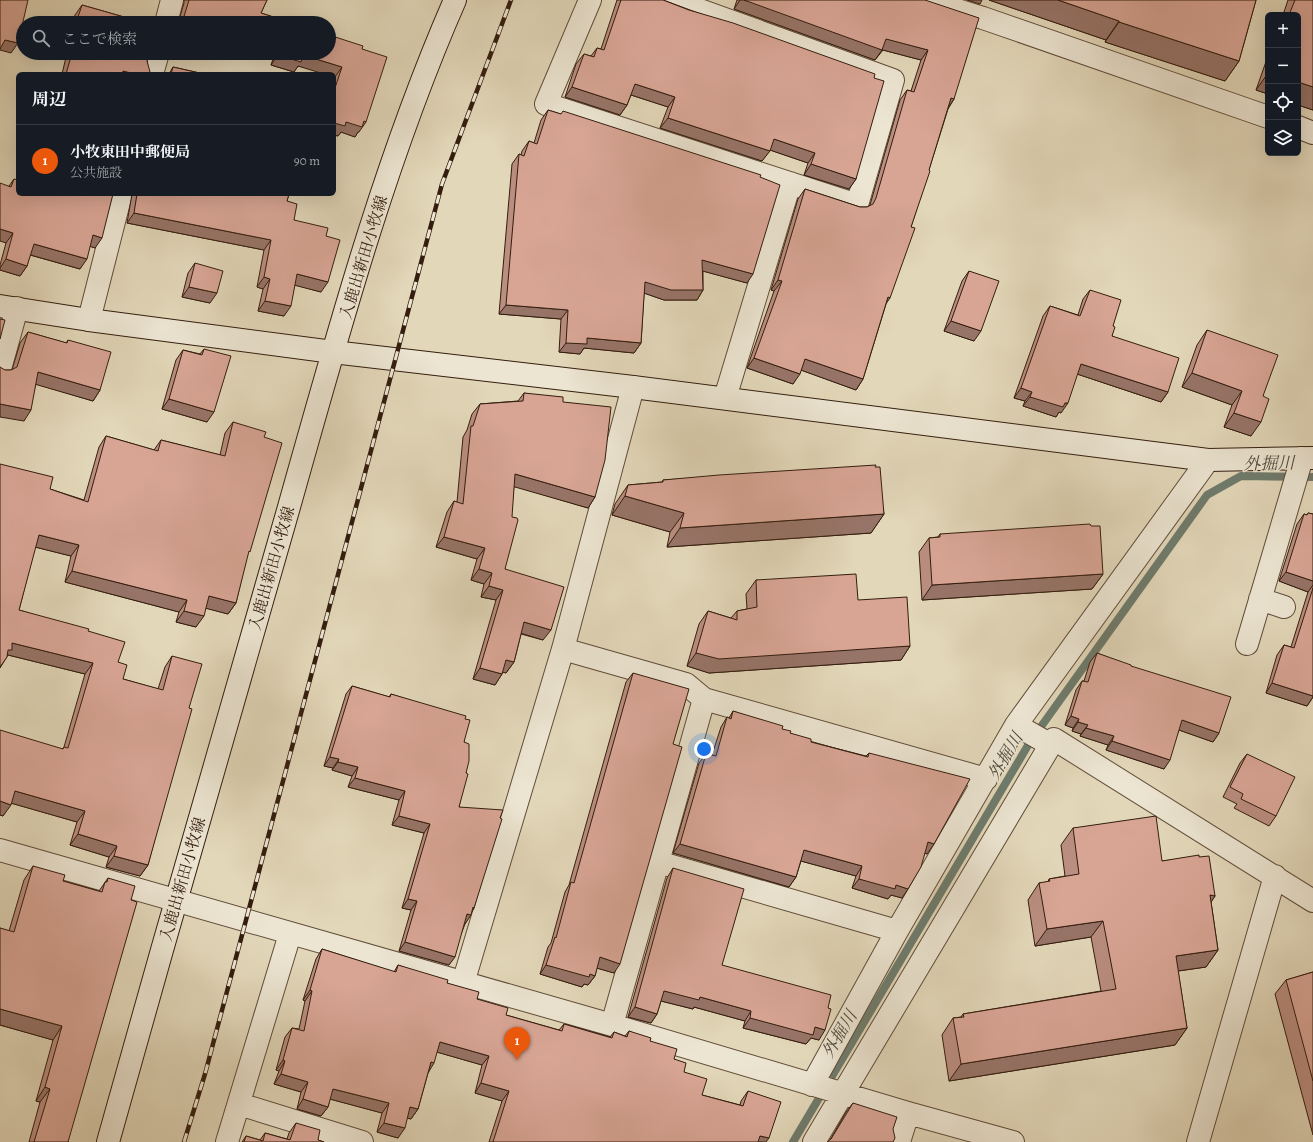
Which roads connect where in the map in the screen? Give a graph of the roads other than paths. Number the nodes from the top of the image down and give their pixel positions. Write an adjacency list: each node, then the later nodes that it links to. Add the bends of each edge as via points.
1 (172, 0): 6 (street)
2 (454, 0): 16 (street, 入鹿出新田小牧線, via 426,66 398,144)
3 (590, 0): 12 (street, via 546,104)
4 (925, 0): 9 (street)
5 (681, 1): 12 (street, via 893,80 857,205)
6 (168, 16)
7 (156, 60): 8 (street)
8 (153, 72)
9 (1265, 116)
10 (1301, 128): 11 (street)
11 (1313, 133)
12 (790, 183): 19 (street)
13 (120, 196): 15 (street)
14 (9, 307): 15 (street); 17 (street)
15 (89, 320): 16 (street)
16 (333, 352): 18 (street); 33 (street, 入鹿出新田小牧線)
17 (0, 369)
18 (633, 387): 19 (street); 25 (street)
19 (726, 398): 21 (street)
20 (1308, 458): 21 (street); 22 (street)
21 (1208, 460): 27 (street)
22 (1260, 599): 23 (street); 24 (street)
23 (1284, 607)
24 (1247, 644)
25 (563, 649): 26 (street, via 686,684); 37 (street)
26 (704, 698): 29 (street); 31 (street)
27 (1016, 725): 28 (street); 29 (street)
28 (1051, 744): 32 (street, via 1054,739); 40 (street)
29 (986, 778): 35 (street)
30 (0, 850): 33 (street)
31 (658, 862): 35 (street); 38 (street)
32 (1275, 876): 34 (street); 49 (street)
33 (176, 901): 36 (street); 43 (street, 入鹿出新田小牧線)
34 (1313, 901)
35 (897, 931): 39 (street)
36 (290, 934): 37 (street); 41 (street)
37 (463, 983): 38 (street)
38 (612, 1025): 39 (street)
39 (812, 1085): 40 (street)
40 (844, 1094): 42 (street); 46 (street)
41 (239, 1104): 44 (street); 45 (street)
42 (908, 1113): 47 (street); 48 (street)
43 (108, 1142)
44 (227, 1142)
45 (362, 1142)
46 (814, 1142)
47 (899, 1142)
48 (1013, 1142)
49 (1198, 1142)

